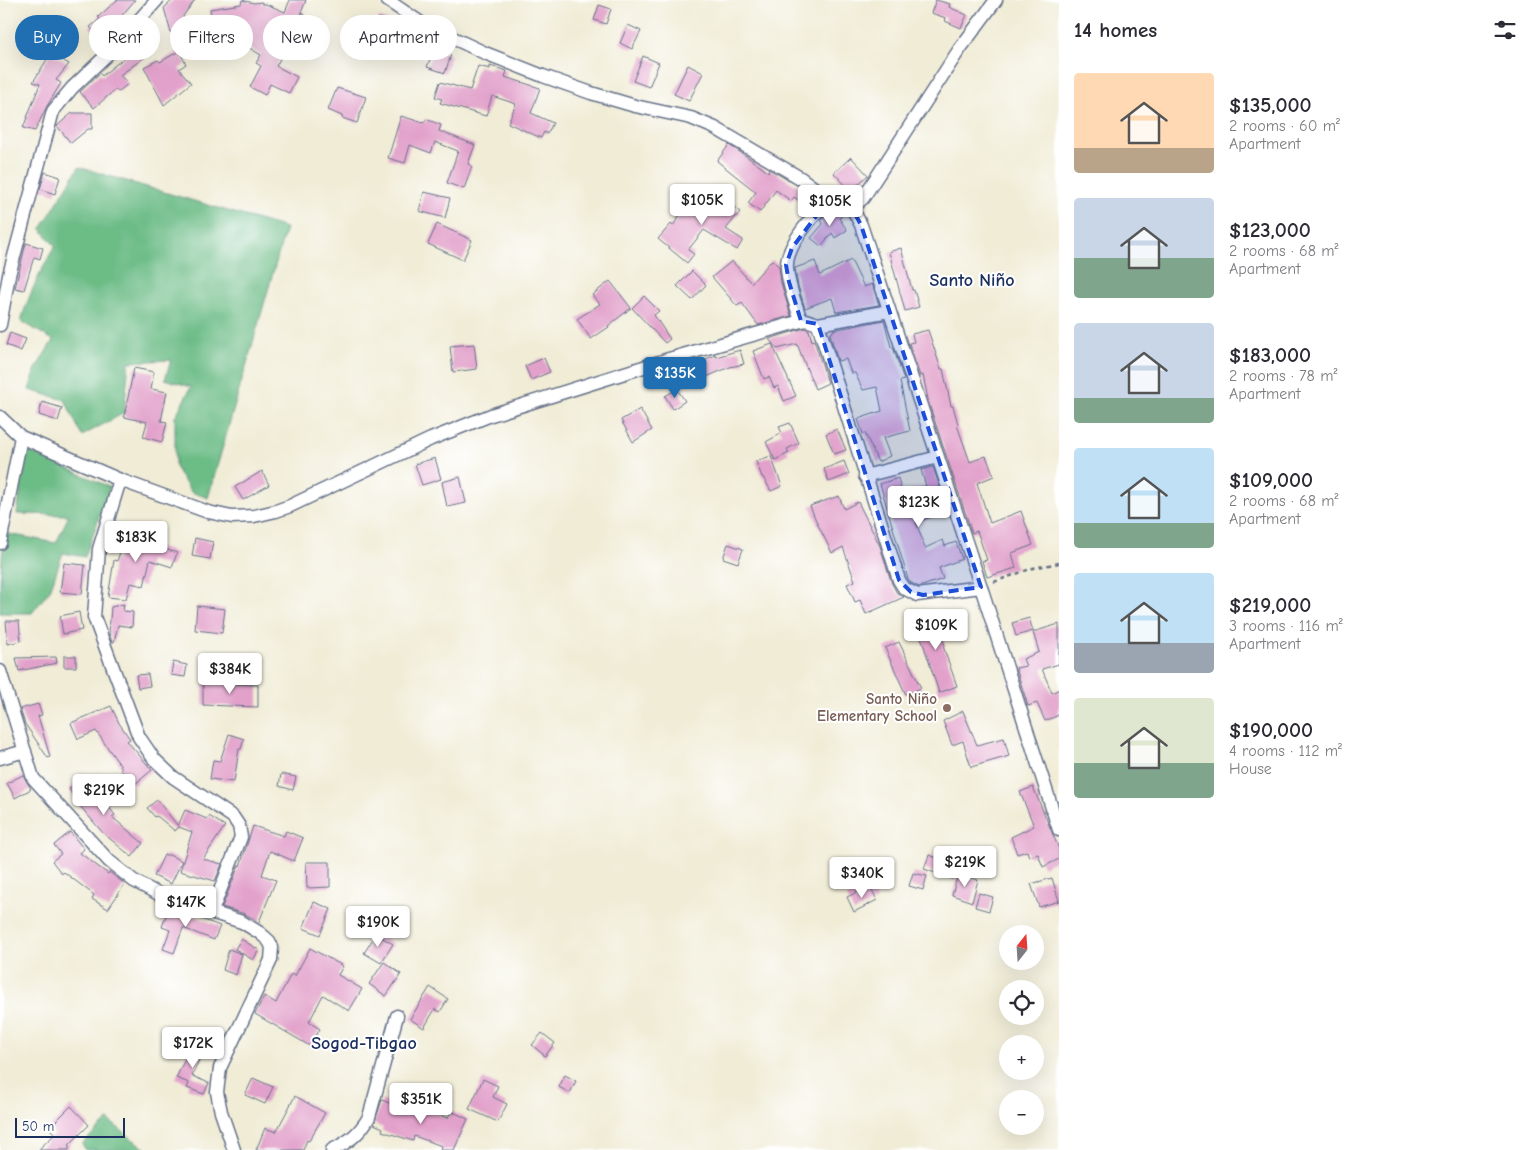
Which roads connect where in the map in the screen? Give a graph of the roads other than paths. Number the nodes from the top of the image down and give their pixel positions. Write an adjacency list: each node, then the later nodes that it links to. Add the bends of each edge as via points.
1 (157, 0): 9 (street, via 53,111 9,275)
2 (387, 0): 4 (street, via 421,23 543,76 716,128)
3 (996, 0): 5 (street, via 959,50 863,198)
4 (829, 198): 5 (street); 7 (street, via 792,248 786,265)
5 (852, 208): 6 (street, via 861,225)
6 (889, 311): 8 (street); 12 (street)
7 (801, 321): 8 (street); 14 (street, via 491,415 431,439 290,506 254,516 232,517 208,512)
8 (818, 324): 13 (street)
9 (0, 325)
10 (0, 417): 11 (street)
11 (20, 437): 14 (street); 15 (street)
12 (938, 457): 13 (street); 16 (street)
13 (865, 476): 16 (street, via 904,588 917,595)
14 (120, 480): 21 (street, via 99,548 94,617 139,737 173,778 233,817 239,826 240,837)
15 (0, 543)
16 (981, 587): 20 (street)
17 (0, 671): 18 (street)
18 (25, 751): 19 (street); 21 (street, via 33,778 109,860 134,881 164,897)
19 (0, 758)
20 (1059, 830)
21 (212, 912): 23 (street, via 248,926 260,933 272,947 272,960 220,1068 217,1092)
22 (397, 1016): 24 (street, via 369,1117 354,1137)
23 (234, 1150)
24 (332, 1150)

